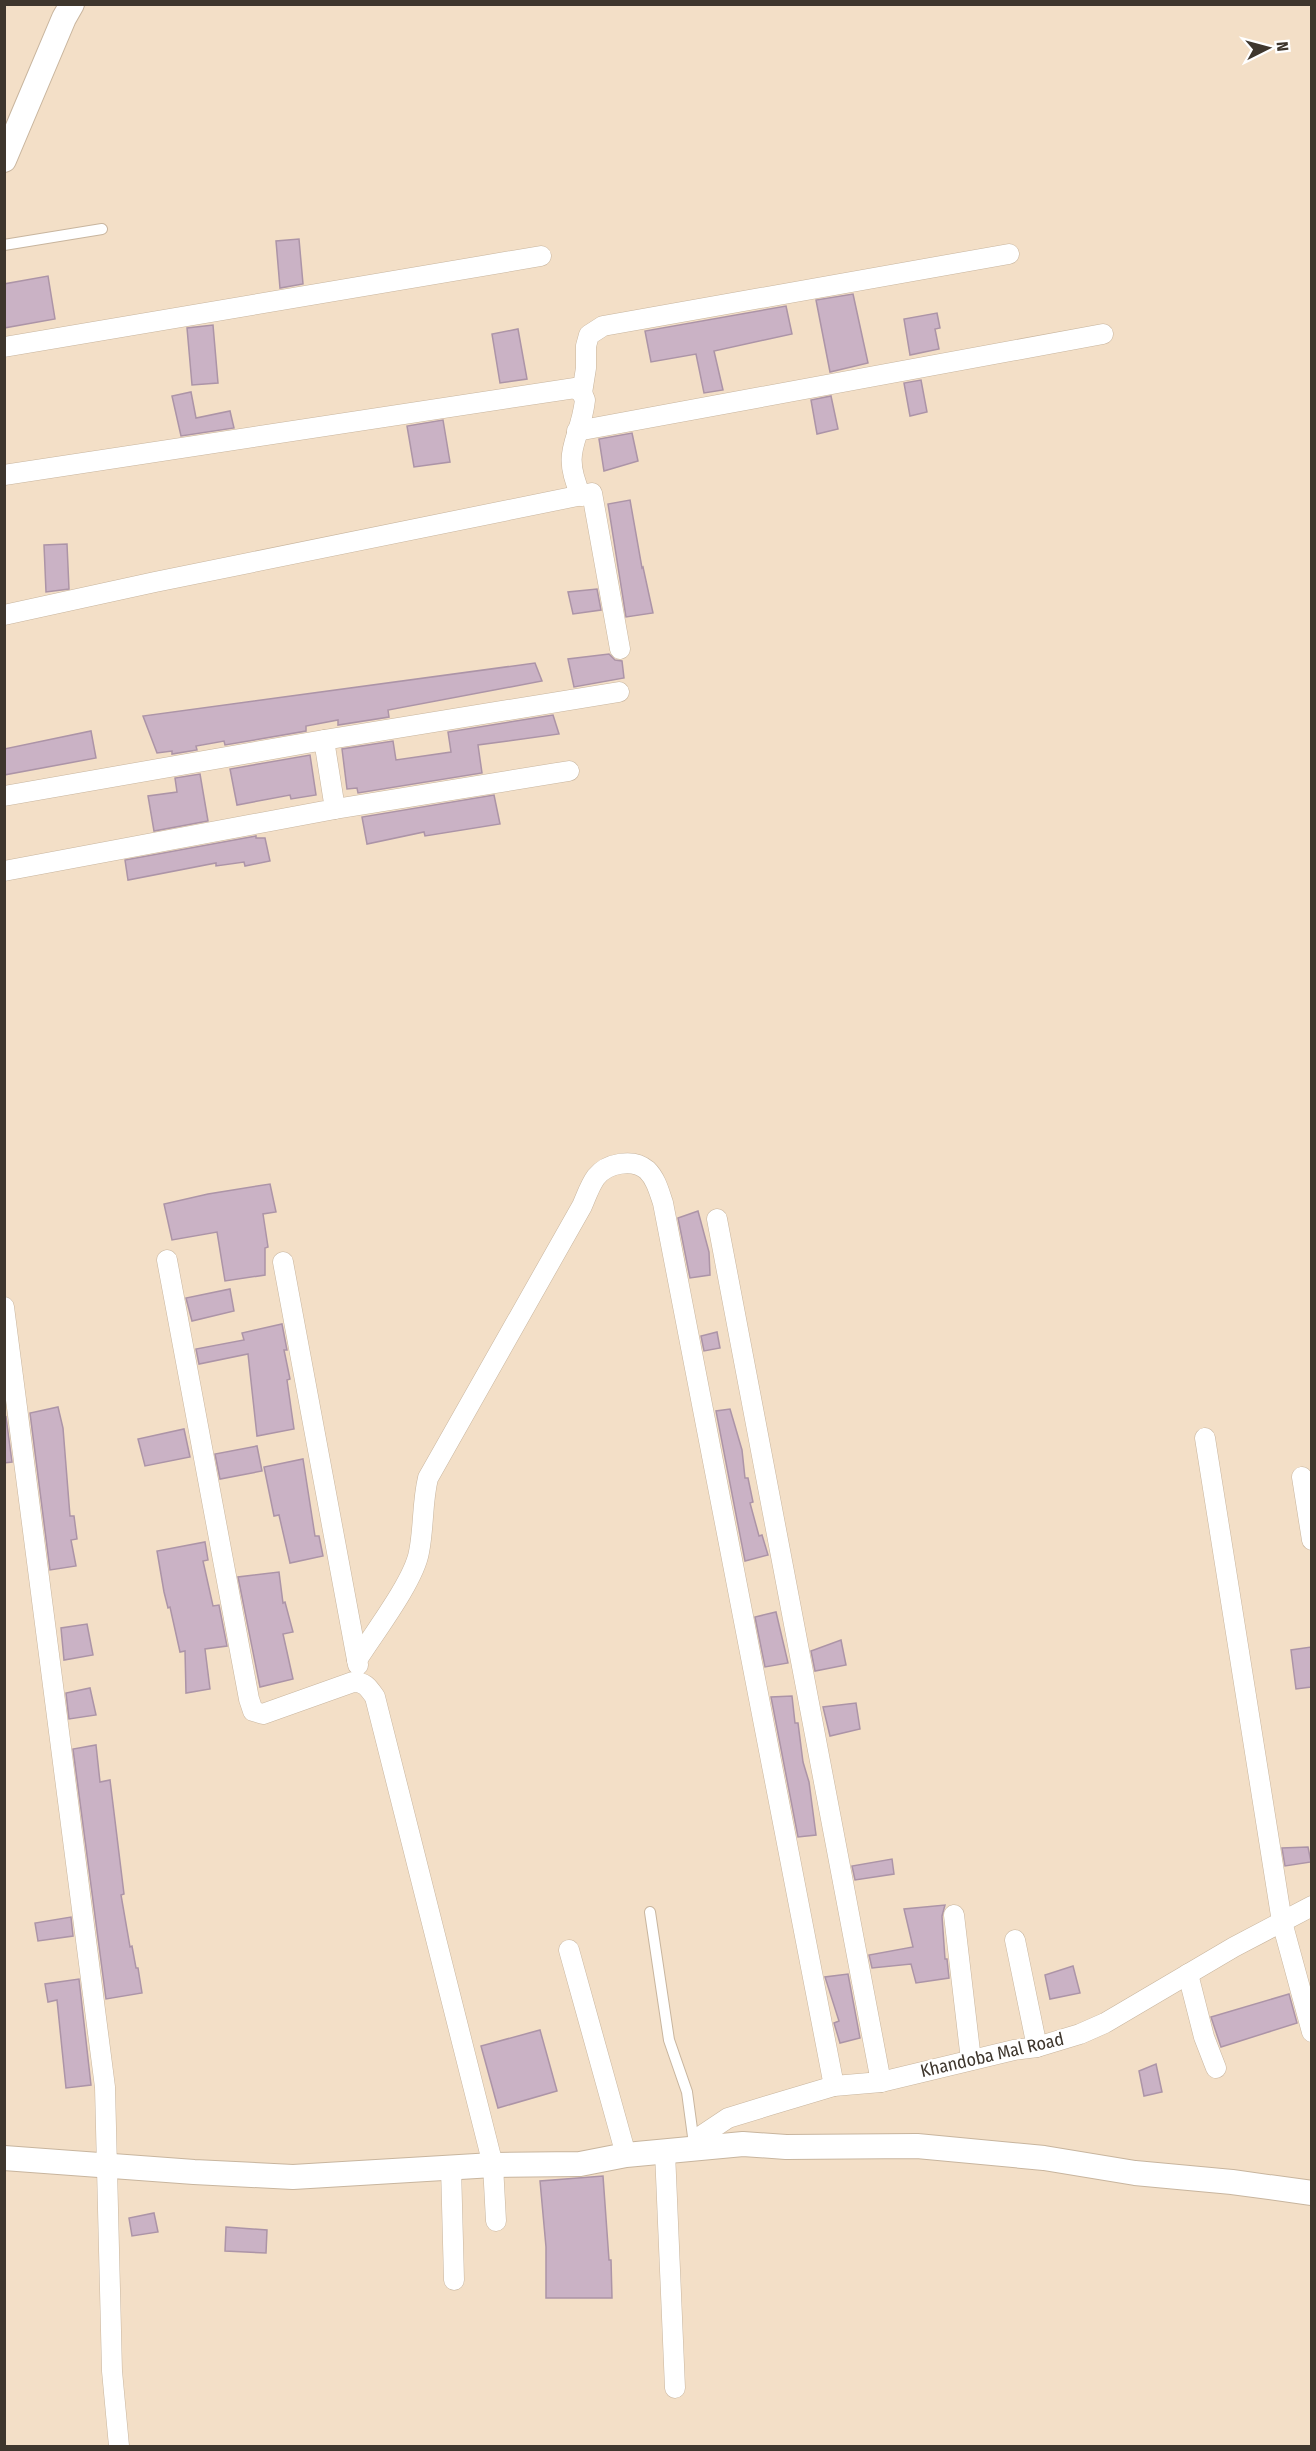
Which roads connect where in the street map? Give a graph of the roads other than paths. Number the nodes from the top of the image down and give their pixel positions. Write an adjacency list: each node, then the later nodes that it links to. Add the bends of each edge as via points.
1 (72, 4): 2 (street)
2 (4, 160)
3 (102, 229): 4 (lane)
4 (4, 244)
5 (1009, 254): 9 (street, via 603,326 589,335)
6 (541, 256): 8 (street)
7 (1103, 334): 10 (street)
8 (4, 347)
9 (582, 393): 10 (street, via 584,410); 11 (street, via 568,388)
10 (577, 431): 12 (street, via 571,462)
11 (4, 475)
12 (581, 496): 13 (street); 14 (street, via 592,493)
13 (4, 615)
14 (620, 649)
15 (619, 692): 16 (street)
16 (324, 740): 18 (street); 19 (street)
17 (569, 771): 19 (street)
18 (4, 796)
19 (336, 809): 20 (street)
20 (4, 871)
21 (717, 1219): 41 (street)
22 (168, 1260): 29 (street, via 253,1711 263,1714)
23 (283, 1262): 28 (street)
24 (4, 1307): 48 (street, via 105,2087)
25 (1205, 1438): 33 (street)
26 (1302, 1477): 27 (street)
27 (1311, 1540)
28 (357, 1660): 29 (street); 42 (street, via 411,1575 419,1552 422,1502 428,1478 596,1177 609,1167 626,1163 645,1168 656,1182 663,1203)
29 (361, 1682): 47 (street, via 375,1697)
30 (1311, 1906): 33 (street, Khandoba Mal Road)
31 (650, 1912): 43 (lane, via 669,2040 687,2092)
32 (954, 1916): 39 (street)
33 (1282, 1922): 36 (street, Khandoba Mal Road); 37 (street)
34 (1015, 1940): 38 (street)
35 (569, 1950): 45 (street)
36 (1188, 1974): 38 (street, Khandoba Mal Road, via 1105,2023); 40 (street)
37 (1311, 2032)
38 (1037, 2048): 39 (street, Khandoba Mal Road)
39 (970, 2060): 41 (street, Khandoba Mal Road)
40 (1216, 2068)
41 (881, 2082): 42 (street, Khandoba Mal Road)
42 (834, 2086): 43 (street, Khandoba Mal Road, via 728,2118 701,2136)
43 (694, 2148): 44 (street); 50 (street, via 742,2144 916,2146 1044,2158 1135,2173)
44 (665, 2152): 45 (street); 53 (street)
45 (626, 2155): 47 (street, via 580,2164)
46 (4, 2158): 48 (street)
47 (493, 2165): 49 (street); 51 (street)
48 (108, 2166): 49 (street, via 293,2176); 54 (street, via 112,2371)
49 (451, 2167): 52 (street)
50 (1311, 2193)
51 (496, 2221)
52 (454, 2280)
53 (675, 2388)
54 (119, 2446)

